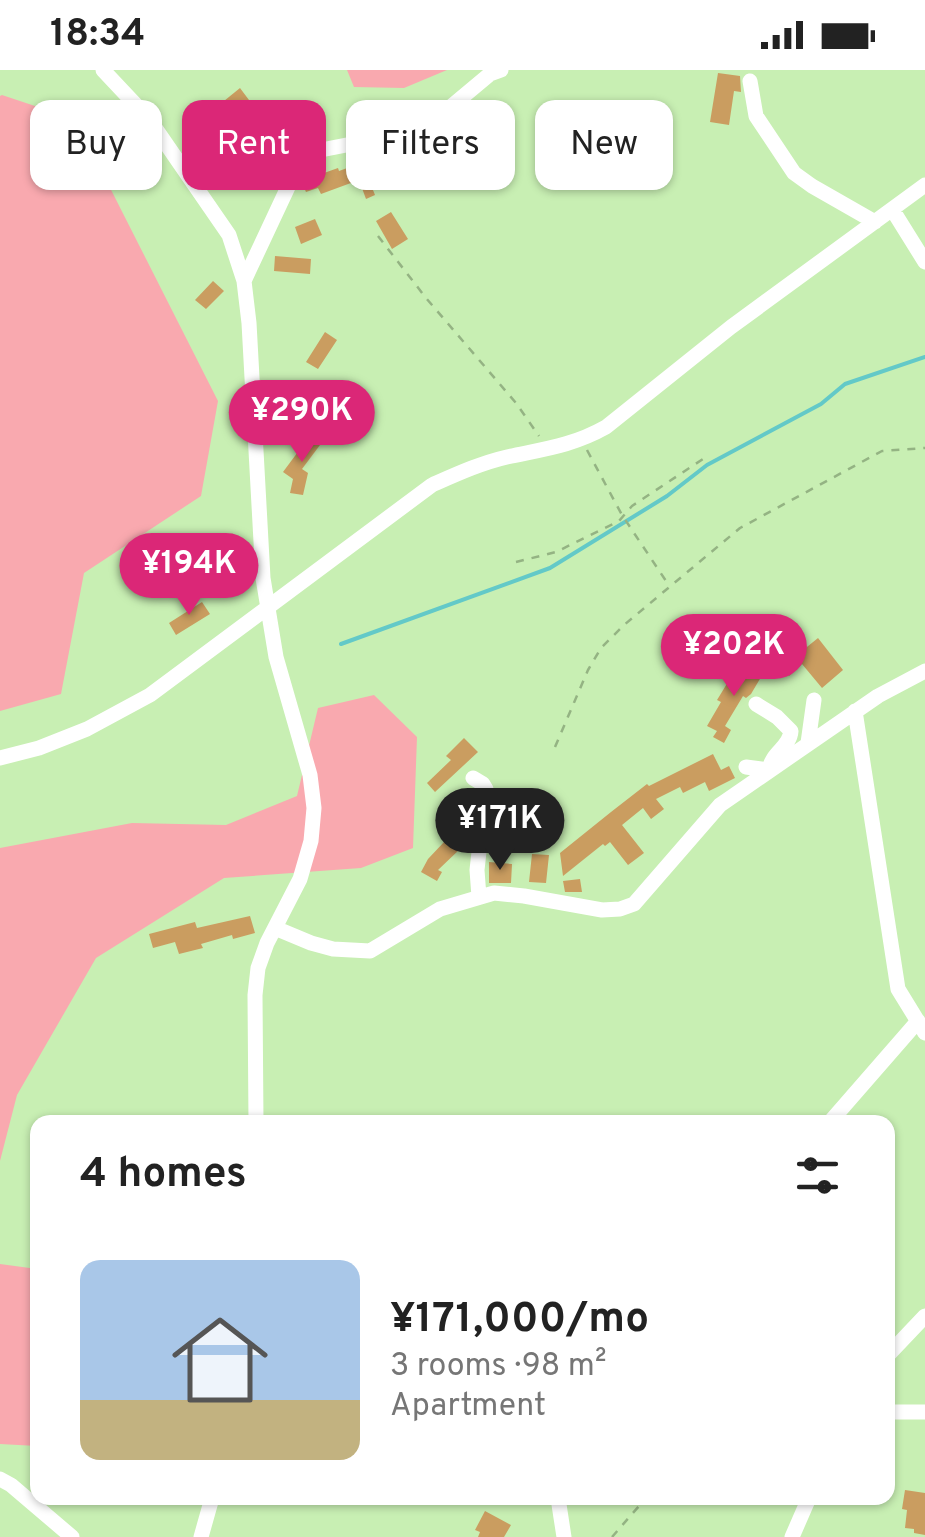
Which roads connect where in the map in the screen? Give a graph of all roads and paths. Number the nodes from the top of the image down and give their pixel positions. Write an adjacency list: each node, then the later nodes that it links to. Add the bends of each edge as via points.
1 (103, 70): 11 (street, via 149,119 229,235)
2 (501, 70): 4 (street, via 424,130)
3 (750, 81): 8 (street, via 756,116 794,172)
4 (326, 149)
5 (925, 185): 7 (street)
6 (287, 190): 11 (street)
7 (892, 209): 8 (street); 10 (street)
8 (875, 222): 12 (street)
9 (378, 236): 14 (path)
10 (925, 262)
11 (244, 280): 19 (street)
12 (583, 440): 14 (street); 16 (path)
13 (925, 448): 18 (path, via 882,451 740,528)
14 (548, 449): 19 (street, via 472,467 432,485)
15 (709, 455): 16 (path)
16 (622, 515): 17 (path, via 576,544); 18 (path)
17 (516, 562)
18 (669, 586): 25 (path, via 601,648)
19 (267, 607): 26 (street, via 150,695 87,729); 31 (street, via 314,808 300,879)
20 (925, 671): 23 (street)
21 (814, 700): 24 (street)
22 (756, 704): 28 (street, via 791,730)
23 (856, 711): 24 (street); 32 (street, via 898,989)
24 (808, 743): 28 (street)
25 (554, 747)
26 (0, 758)
27 (746, 767): 28 (street)
28 (769, 770): 30 (street, via 720,805 634,904 602,910 524,896)
29 (473, 778): 30 (street, via 486,789)
30 (479, 897): 31 (street, via 440,909 370,950 334,949)
31 (275, 928): 33 (street, via 255,995)
32 (922, 1027): 34 (street)
33 (256, 1115)
34 (837, 1115)
35 (925, 1316): 36 (street)
36 (895, 1348)
37 (895, 1412): 38 (street)
38 (925, 1412)
39 (0, 1478): 40 (street)
40 (30, 1501)
41 (35, 1505): 46 (street)
42 (210, 1505): 47 (street)
43 (559, 1505): 48 (street)
44 (640, 1505): 49 (path)
45 (806, 1505): 50 (street)
46 (72, 1537)
47 (201, 1537)
48 (564, 1537)
49 (612, 1537)
50 (792, 1537)

